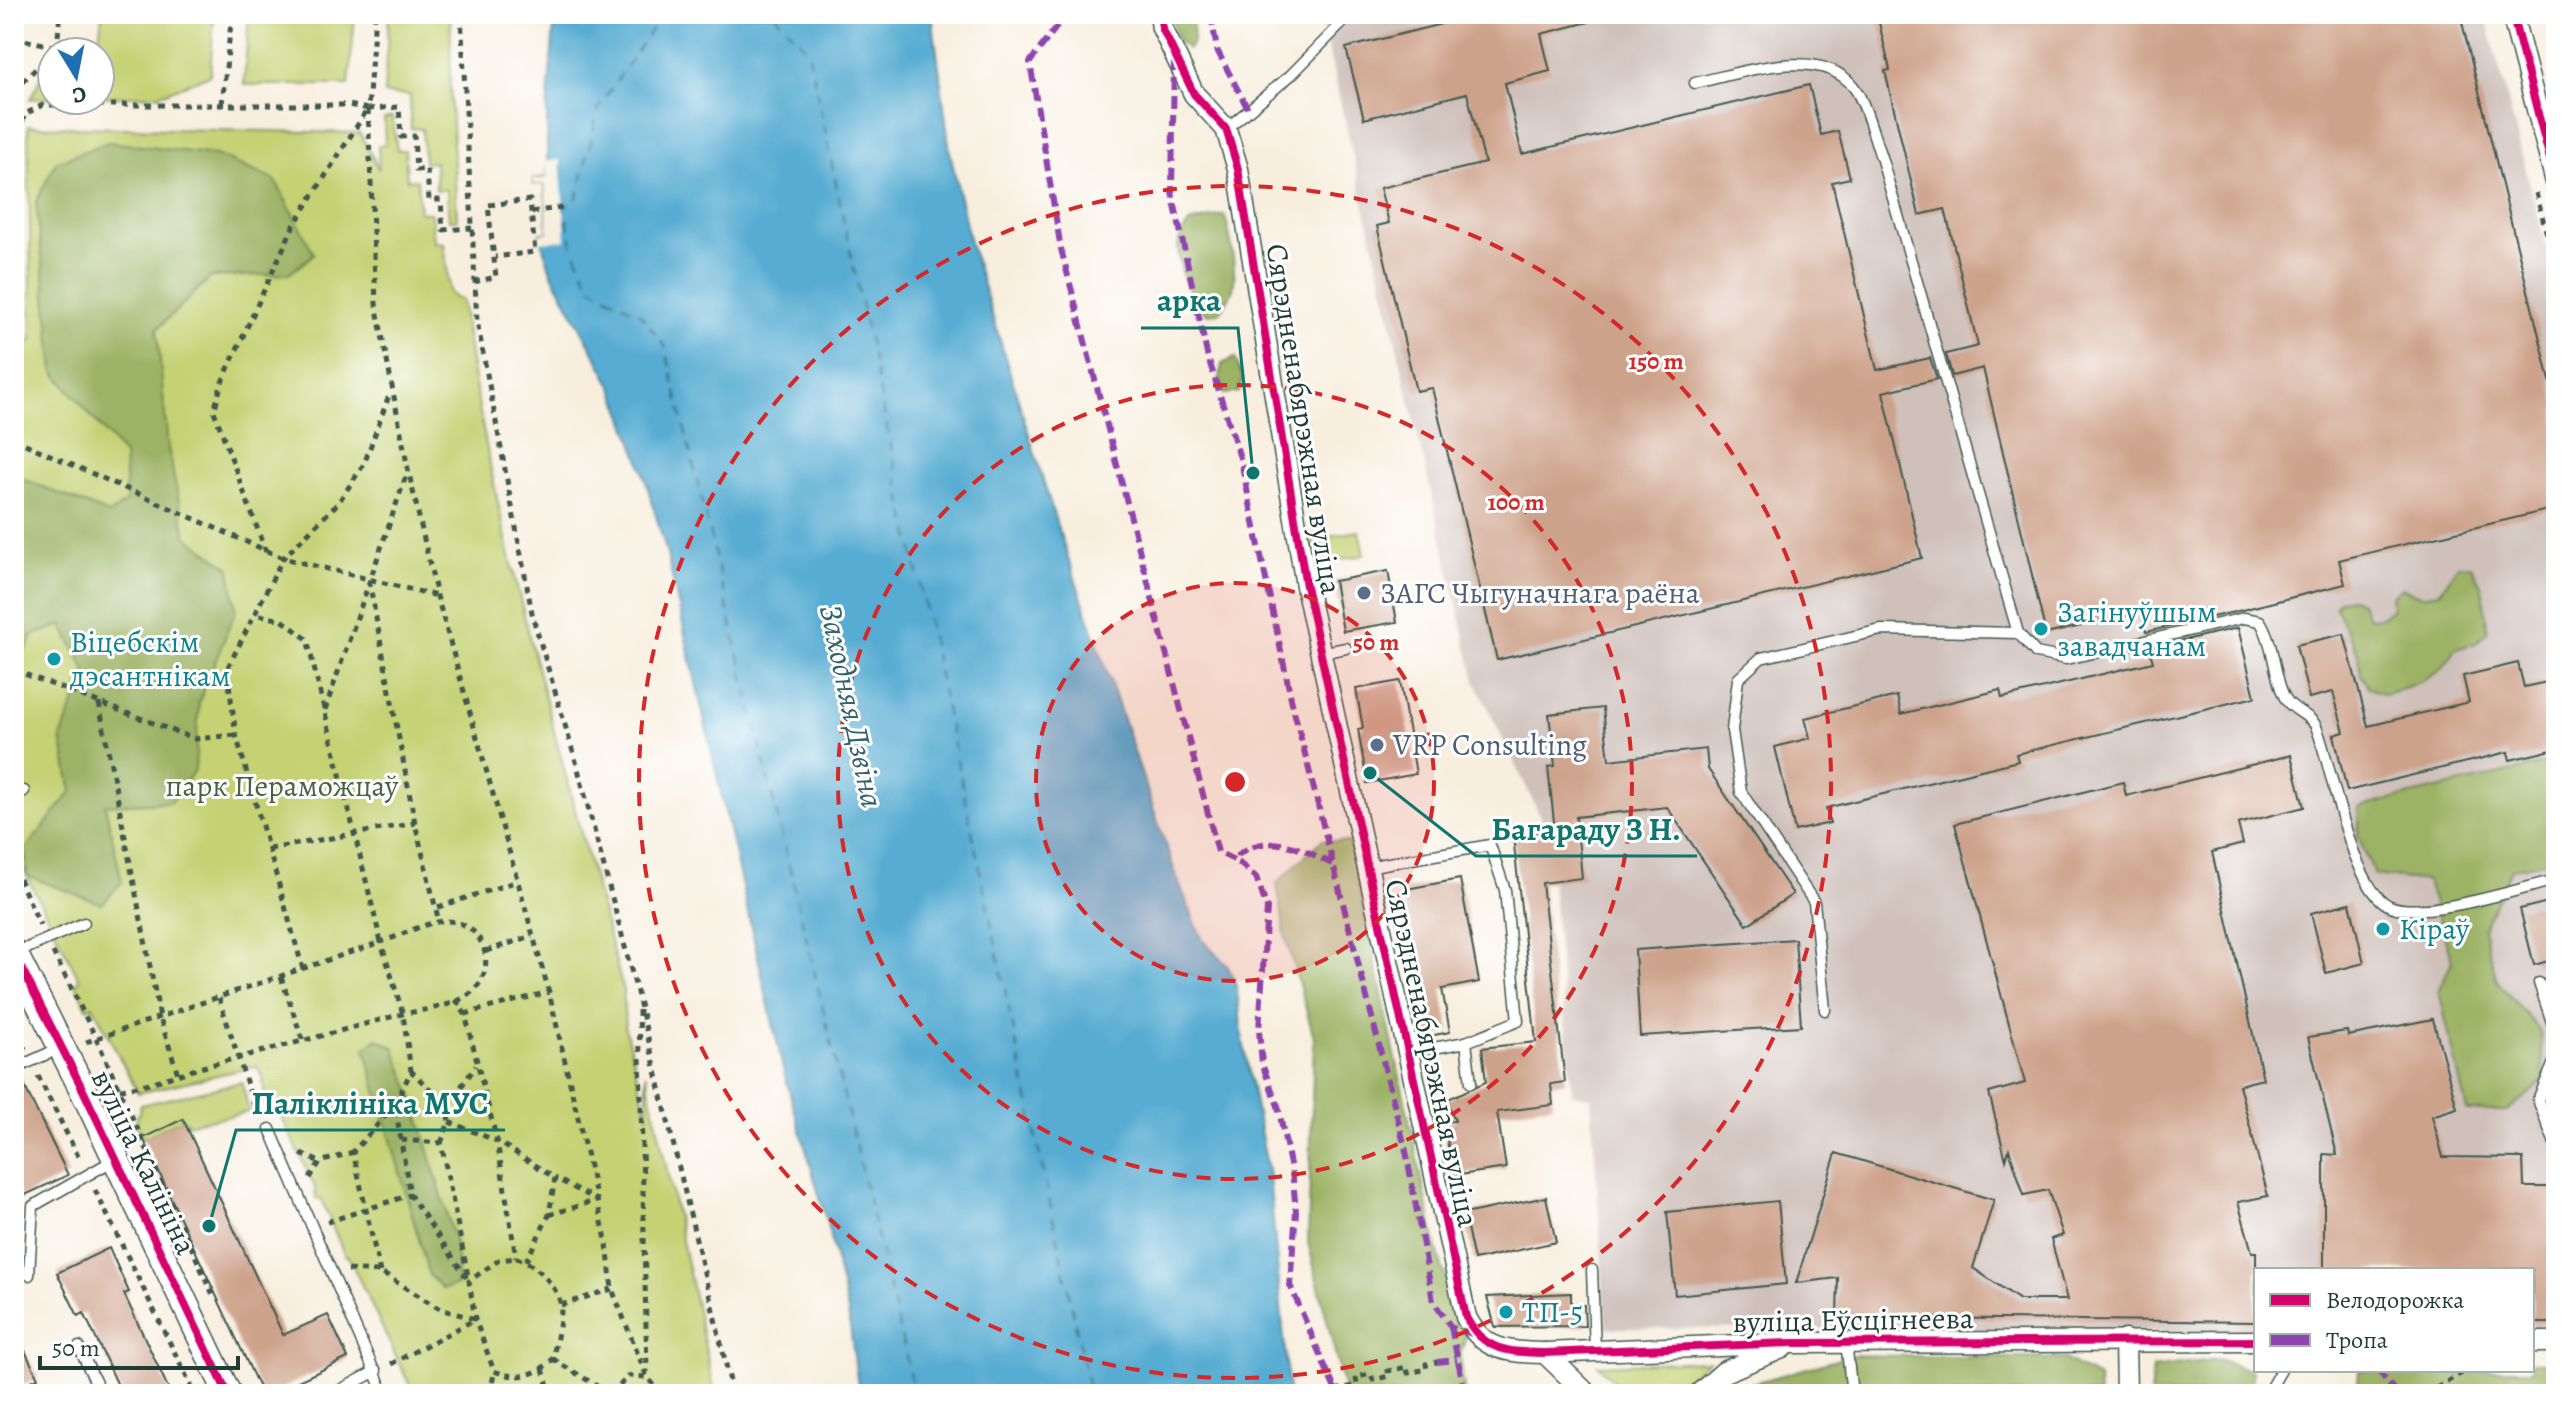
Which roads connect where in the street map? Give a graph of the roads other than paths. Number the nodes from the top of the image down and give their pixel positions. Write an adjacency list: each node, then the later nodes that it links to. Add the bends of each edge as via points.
1 (1160, 14): 6 (street, Сярэдненабярэжная вуліца, via 1194,94)
2 (1351, 14): 6 (lane, via 1291,75)
3 (2512, 14): 5 (street)
4 (1695, 83): 8 (lane, via 1793,62 1826,68 1853,85 1882,160)
5 (2546, 106): 7 (street)
6 (1226, 129): 10 (street, Сярэдненабярэжная вуліца, via 1238,169)
7 (2556, 182)
8 (2018, 633): 12 (lane, via 2036,653 2066,659 2244,618 2260,621 2268,632 2286,700 2316,725 2369,888 2388,906 2419,911); 16 (lane, via 1881,630 1761,658 1738,679 1732,730 1741,792 1814,902)
9 (1346, 648): 10 (lane)
10 (1320, 653): 11 (street, Сярэдненабярэжная вуліца)
11 (1367, 867): 18 (lane, via 1490,845 1505,890 1518,1021); 20 (street, Сярэдненабярэжная вуліца)
12 (2556, 880)
13 (84, 923): 14 (lane)
14 (14, 953): 19 (street, вуліца Калініна)
15 (2539, 983): 17 (lane)
16 (1825, 1010)
17 (2556, 1034)
18 (1466, 1042): 20 (lane); 23 (lane)
19 (62, 1047): 22 (lane); 26 (street, вуліца Калініна)
20 (1407, 1053): 29 (street, Сярэдненабярэжная вуліца)
21 (2556, 1058): 25 (lane, via 2538,1100)
22 (14, 1069)
23 (1471, 1083)
24 (270, 1129): 39 (lane)
25 (2556, 1146)
26 (116, 1159): 28 (lane, via 33,1206); 42 (street, вуліца Калініна)
27 (1592, 1270): 37 (lane)
28 (29, 1275)
29 (1466, 1317): 38 (street, вуліца Еўсцігнеева, via 1475,1335 1506,1352)
30 (2125, 1340): 31 (street, вуліца Еўсцігнеева); 32 (street, вуліца Еўсцігнеева); 48 (street)
31 (2254, 1341)
32 (1846, 1342): 35 (street, вуліца Еўсцігнеева); 47 (lane)
33 (2534, 1342): 34 (street)
34 (2556, 1342)
35 (1792, 1343): 37 (street, вуліца Еўсцігнеева); 46 (street, via 1724,1372)
36 (79, 1347): 41 (lane)
37 (1595, 1351): 38 (street, вуліца Еўсцігнеева)
38 (1545, 1353): 45 (street)
39 (376, 1371): 43 (lane); 44 (lane)
40 (2280, 1372): 49 (lane)
41 (101, 1394)
42 (228, 1394)
43 (333, 1394)
44 (384, 1394)
45 (1587, 1394)
46 (1699, 1394)
47 (1852, 1394)
48 (2126, 1394)
49 (2267, 1394)

